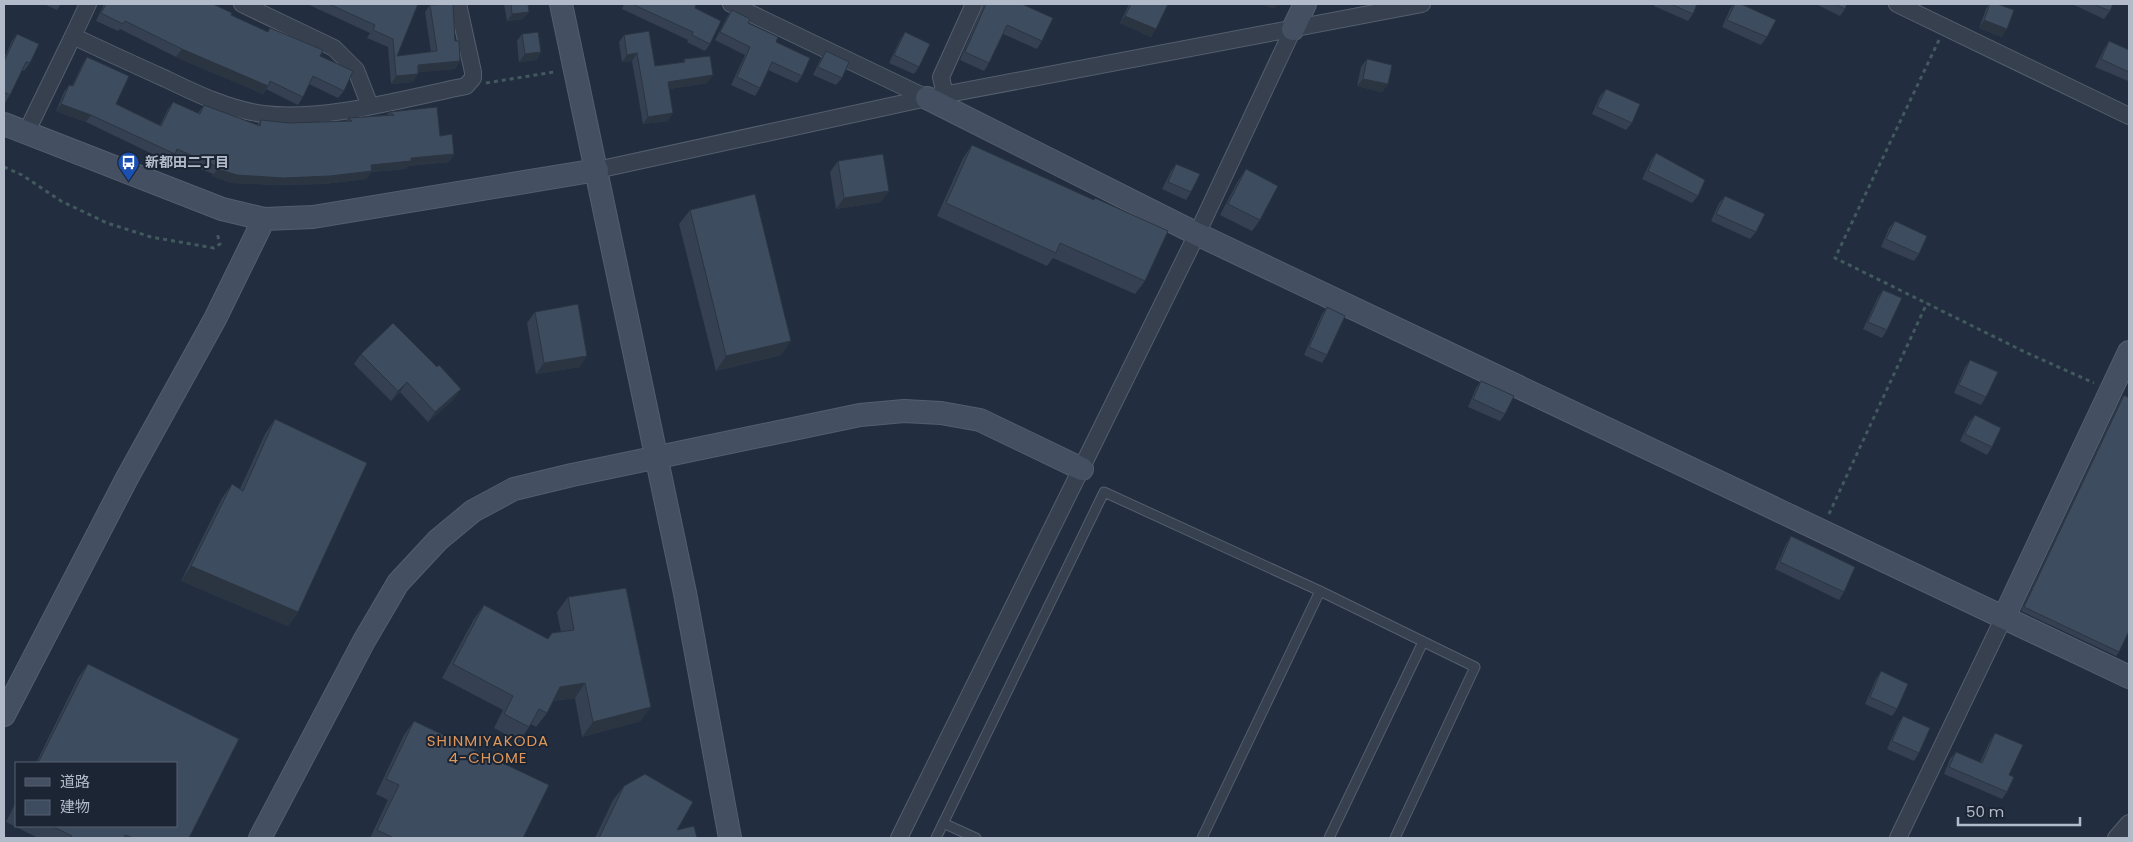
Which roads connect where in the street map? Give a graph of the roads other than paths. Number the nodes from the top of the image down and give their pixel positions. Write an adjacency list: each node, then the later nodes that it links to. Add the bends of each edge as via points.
1 (88, 4): 11 (street)
2 (242, 4): 13 (street, via 334,48 356,70)
3 (458, 4): 13 (street, via 474,72 466,86)
4 (561, 4): 17 (street)
5 (731, 4): 12 (street)
6 (974, 4): 12 (street, via 941,77)
7 (1305, 4): 10 (street)
8 (1422, 4): 10 (street)
9 (1897, 4): 14 (street)
10 (1293, 29): 12 (street); 19 (street)
11 (73, 36): 13 (street, via 213,101 244,110 294,116); 16 (street)
12 (936, 96): 17 (street); 19 (street)
13 (370, 106)
14 (2129, 116)
15 (4, 124): 16 (street)
16 (26, 133): 18 (street, via 222,209)
17 (597, 170): 18 (street, via 313,217); 21 (street)
18 (264, 219): 27 (street, via 215,318 127,478)
19 (1197, 234): 22 (street); 24 (street)
20 (2129, 352): 24 (street)
21 (656, 459): 22 (street, via 860,415 904,411 980,420); 30 (street, via 514,489 473,511 438,540 398,583); 31 (street, via 685,593)
22 (1082, 469): 32 (street)
23 (1320, 591): 25 (lane); 28 (lane, via 1104,492); 35 (lane)
24 (2004, 617): 26 (street); 38 (street)
25 (1423, 642): 36 (lane); 37 (lane, via 1475,667)
26 (2129, 677)
27 (4, 715)
28 (943, 822): 33 (lane); 34 (lane)
29 (2129, 823): 39 (street)
30 (260, 838)
31 (730, 838)
32 (899, 838)
33 (936, 838)
34 (976, 838)
35 (1202, 838)
36 (1329, 838)
37 (1395, 838)
38 (1898, 838)
39 (2116, 838)

